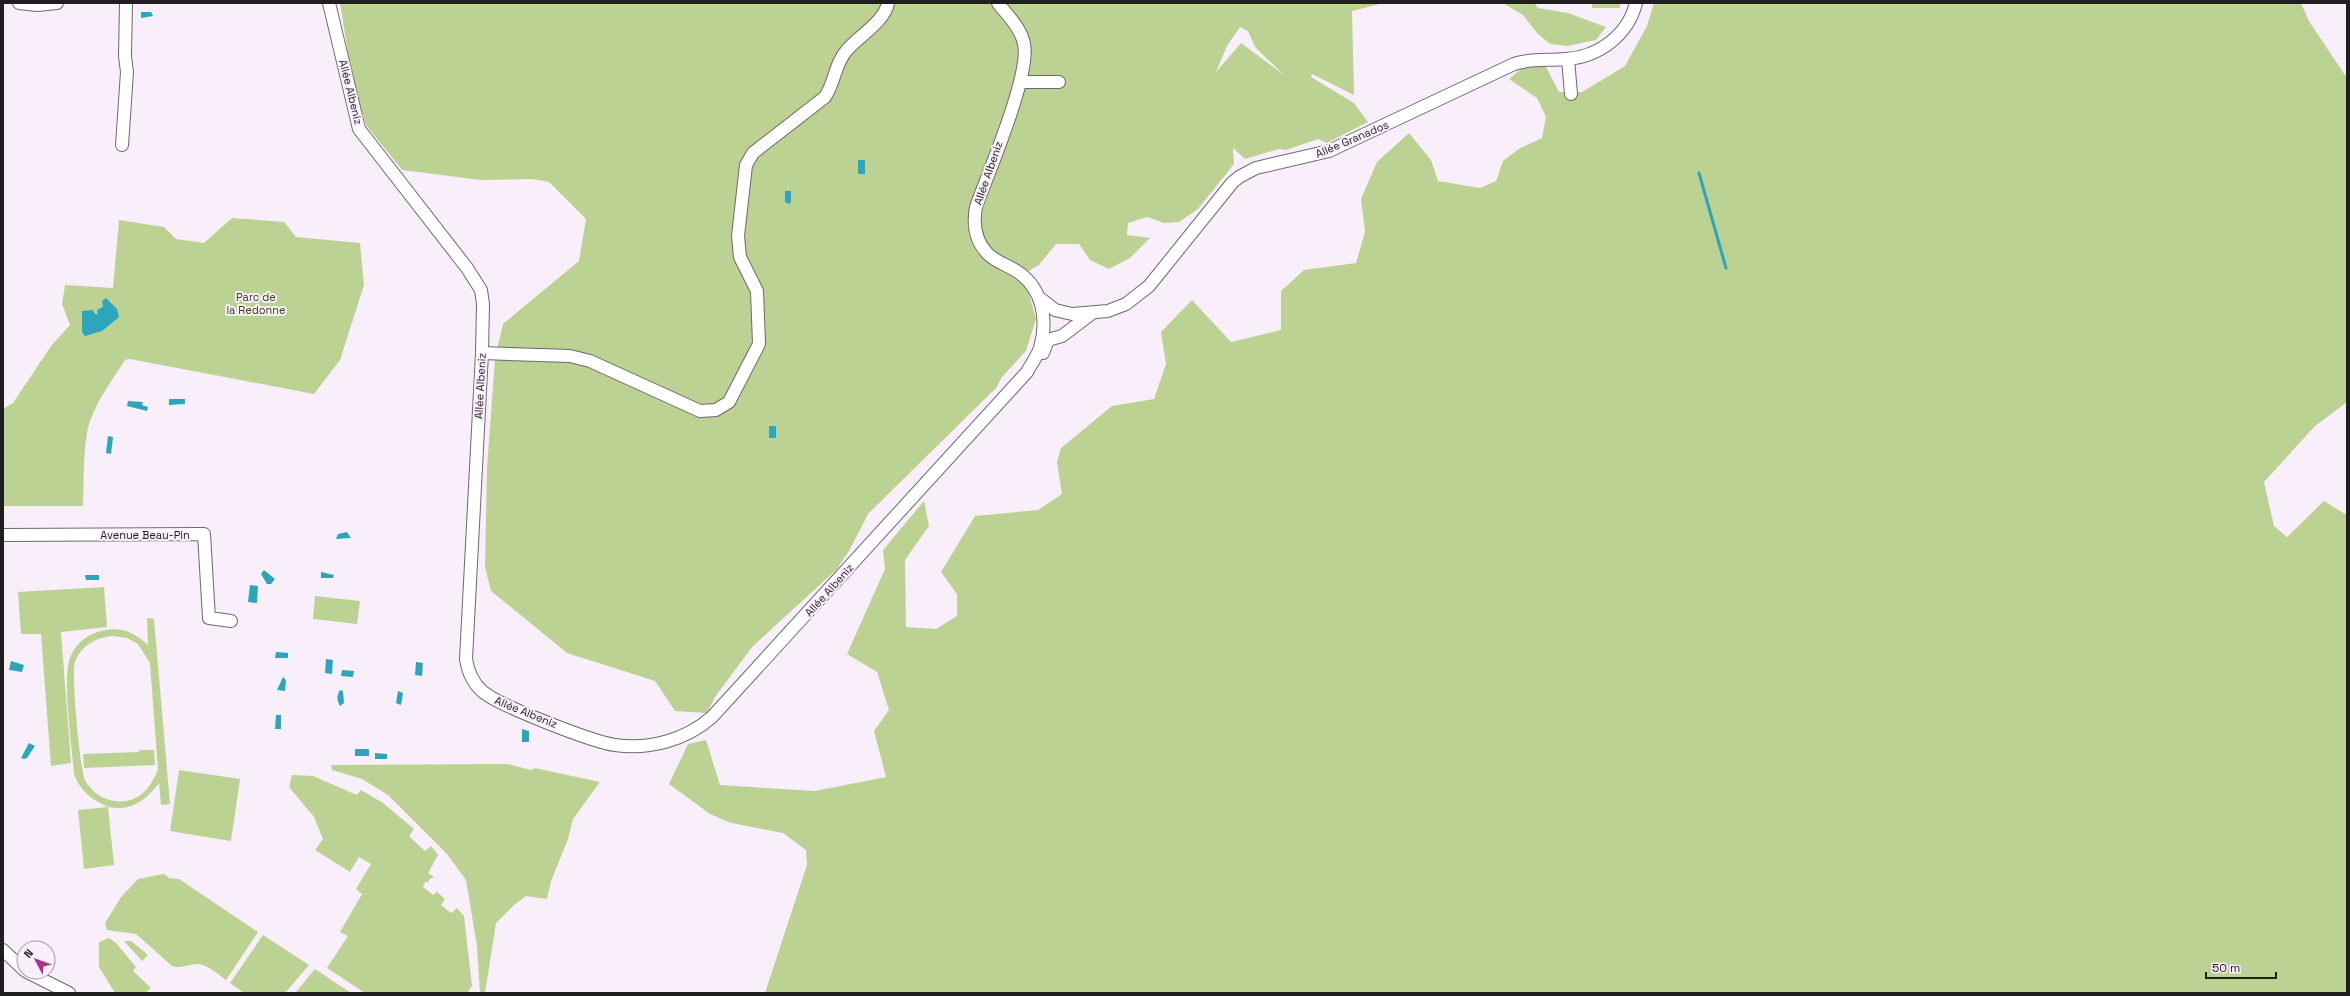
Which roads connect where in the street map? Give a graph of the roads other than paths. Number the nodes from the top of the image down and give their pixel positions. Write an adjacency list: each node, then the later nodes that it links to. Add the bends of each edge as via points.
1 (19, 3): 2 (street)
2 (57, 3)
3 (126, 3): 12 (street, via 127,72)
4 (329, 3): 17 (street, Allée Albeniz, via 360,129 467,268 481,290 484,304)
5 (888, 3): 17 (street, via 879,18 846,51 840,61 833,86 825,97 753,154 746,165 738,236 740,257 757,291 759,344 724,407 707,412 693,409 590,361 570,356)
6 (998, 3): 9 (street, Allée Albeniz, via 1022,36 1026,52)
7 (1636, 3): 8 (street, Allée Granados, via 1625,28 1609,44 1590,55)
8 (1568, 59): 11 (street); 14 (street, Allée Granados, via 1537,59 1514,64 1330,151 1256,168 1246,173 1232,183 1141,294 1118,308)
9 (1021, 82): 10 (street); 13 (street, Allée Albeniz, via 976,207 975,227 986,252 1026,279)
10 (1059, 82)
11 (1571, 94)
12 (122, 146)
13 (1041, 298): 14 (street, Allée Granados, via 1063,313); 15 (street, Allée Albeniz)
14 (1091, 314): 16 (street, Allée Granados, via 1062,336)
15 (1043, 326): 16 (street, Allée Albeniz); 18 (street, Allée Albeniz, via 1040,348)
16 (1048, 340): 18 (street, via 1039,360)
17 (482, 353): 18 (street, Allée Albeniz, via 466,659 468,669 476,686 490,698 550,723 615,745 647,745 679,738 694,731 712,717)
18 (1027, 372)
19 (3, 535): 20 (street, Avenue Beau-Pin, via 204,534 208,618)
20 (231, 621)
21 (3, 950): 22 (street)
22 (16, 962)
23 (43, 980): 24 (street)
24 (69, 993)

